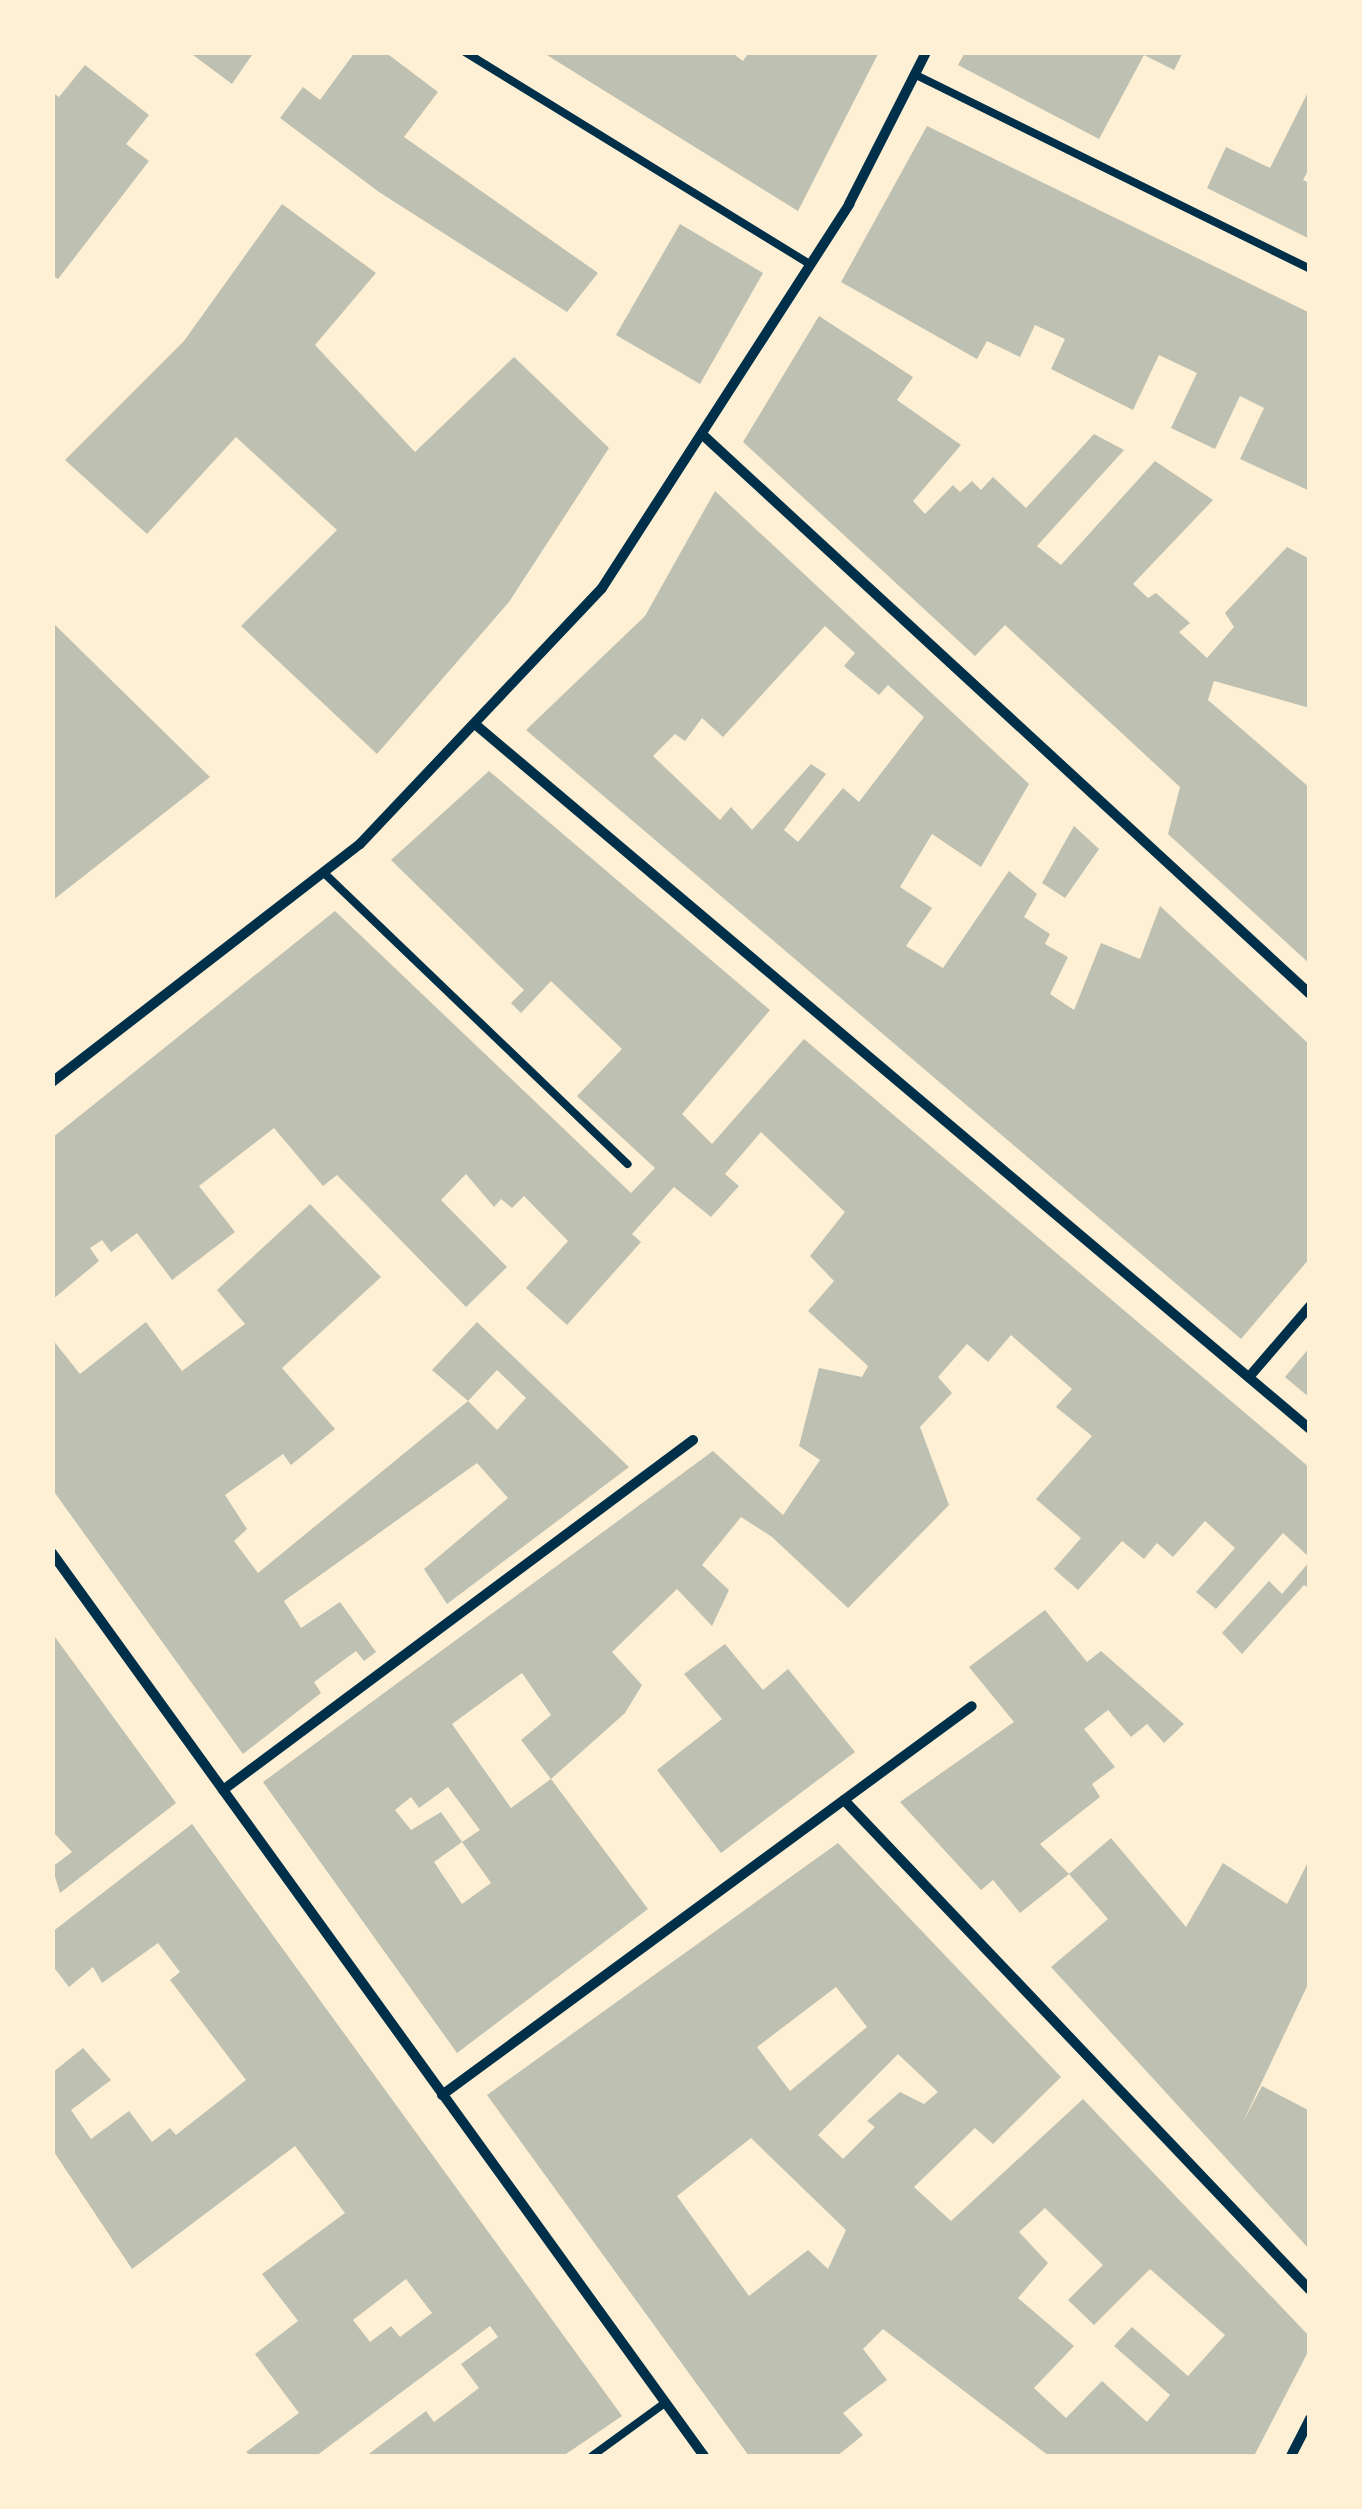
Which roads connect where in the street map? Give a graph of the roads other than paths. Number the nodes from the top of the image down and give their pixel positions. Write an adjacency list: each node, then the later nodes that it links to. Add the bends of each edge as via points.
1 (465, 52): 4 (lane)
2 (926, 52): 3 (street)
3 (914, 74): 4 (street); 5 (lane)
4 (810, 265): 6 (street)
5 (1310, 270)
6 (704, 436): 7 (street, via 602,588); 9 (street)
7 (476, 725): 8 (street); 13 (street)
8 (324, 872): 10 (street); 11 (lane)
9 (1310, 994)
10 (52, 1082)
11 (628, 1164)
12 (1310, 1306): 13 (street)
13 (1249, 1377): 14 (street)
14 (1310, 1429)
15 (693, 1440): 18 (street)
16 (52, 1553): 18 (street)
17 (972, 1706): 19 (street)
18 (224, 1790): 20 (street)
19 (844, 1800): 20 (street); 21 (street)
20 (442, 2095): 22 (street)
21 (1310, 2290)
22 (665, 2403): 24 (lane); 25 (street)
23 (1310, 2419): 26 (street)
24 (592, 2456)
25 (704, 2456)
26 (1291, 2456)

